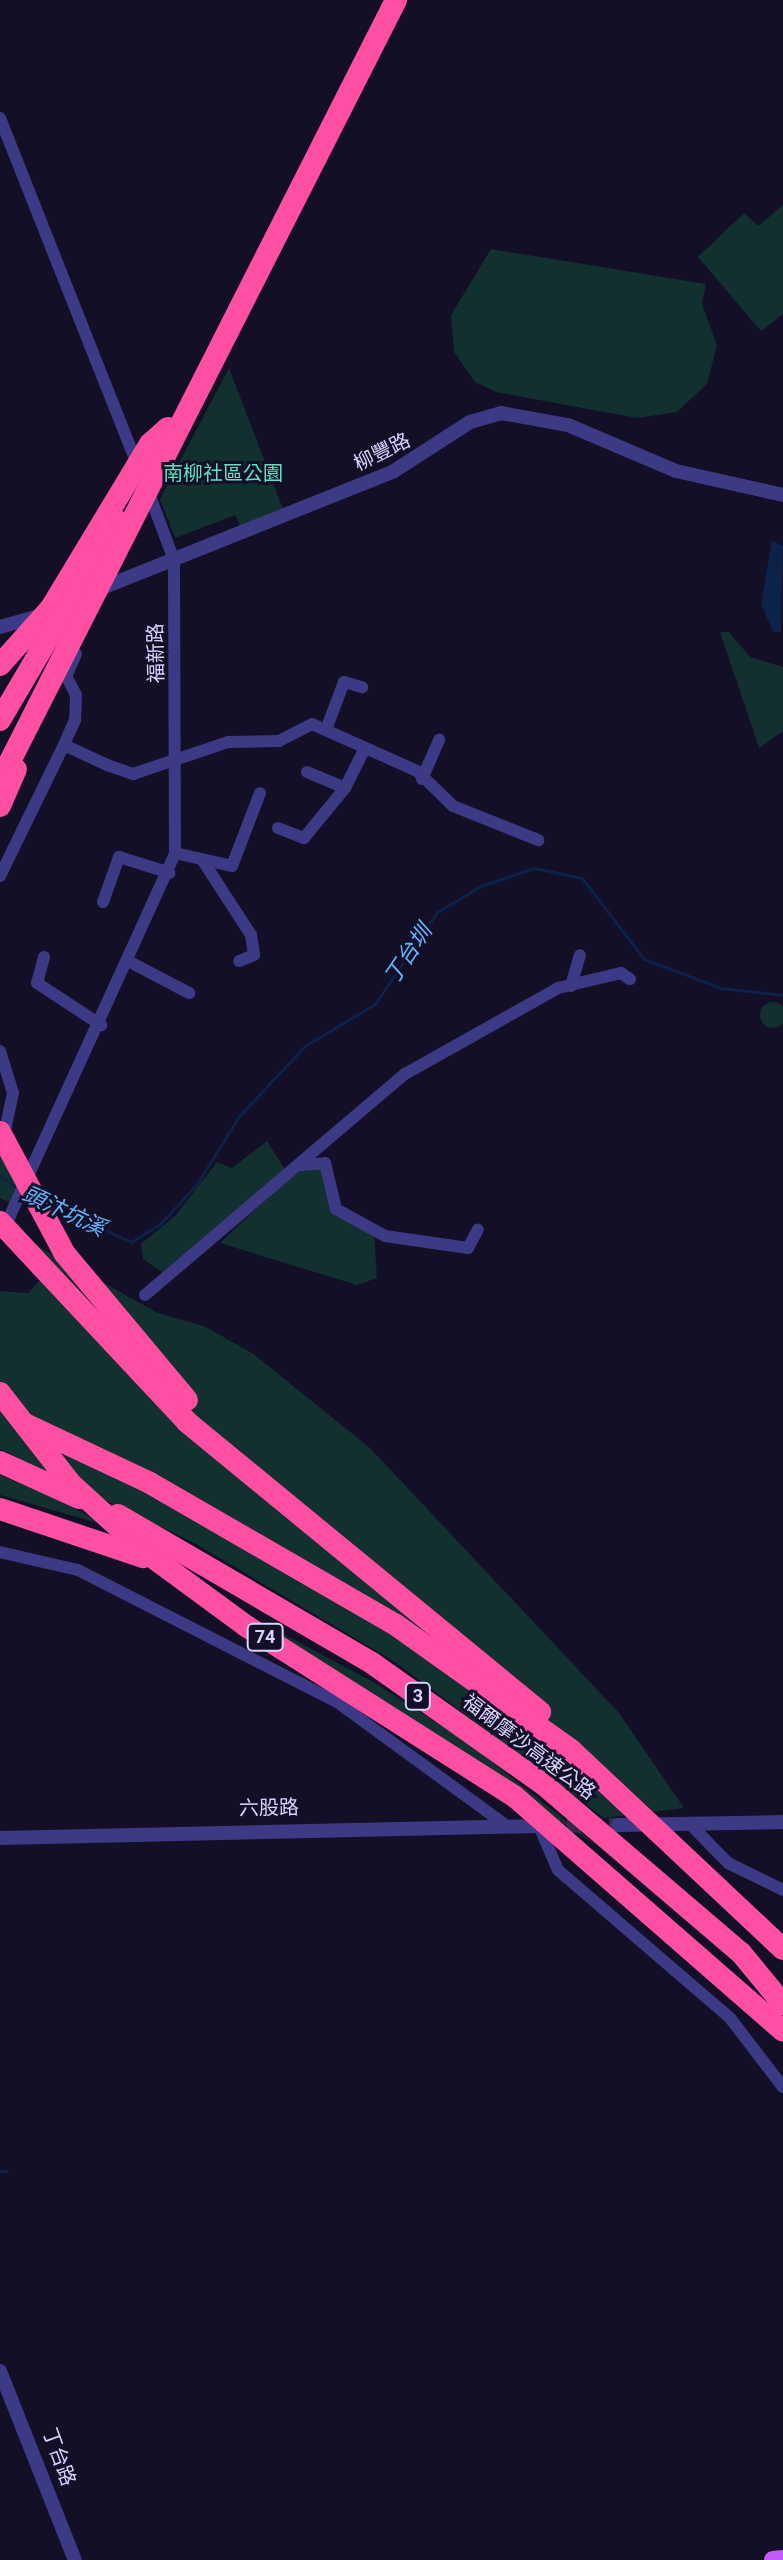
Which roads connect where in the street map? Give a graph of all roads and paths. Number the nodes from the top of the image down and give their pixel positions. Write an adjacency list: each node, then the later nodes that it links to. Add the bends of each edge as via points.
1 (386, 0): 4 (highway)
2 (396, 0): 12 (highway)
3 (0, 118): 6 (street, 福新路)
4 (168, 428): 9 (highway, via 150,444 51,608); 11 (highway)
5 (783, 495): 6 (street, 柳豐路, via 676,471 568,425 501,413 470,422 394,471)
6 (174, 560): 7 (street, 柳豐路); 19 (street, 福新路)
7 (107, 586): 8 (street, 柳豐路); 17 (street, via 66,676 76,695 75,720)
8 (0, 627)
9 (0, 665)
10 (362, 687): 15 (street, via 344,682)
11 (20, 690): 13 (highway); 14 (highway)
12 (43, 701): 22 (highway); 25 (highway)
13 (0, 710)
14 (0, 720)
15 (327, 727): 18 (street); 19 (street, via 303,726 279,741 228,742)
16 (439, 740): 21 (street)
17 (64, 745): 19 (street, via 133,774); 31 (street)
18 (365, 748): 21 (street); 23 (street)
19 (177, 757): 28 (street, 福新路)
20 (307, 772): 23 (street)
21 (422, 779): 27 (street, via 453,806)
22 (0, 781)
23 (345, 788): 26 (street, via 304,838)
24 (260, 793): 29 (street, via 232,866)
25 (0, 806)
26 (278, 828)
27 (538, 840)
28 (175, 853): 29 (street); 30 (street, 福新路)
29 (203, 861): 35 (street, via 251,935 254,955)
30 (170, 873): 32 (street, via 119,857); 36 (street, 福新路)
31 (0, 876)
32 (103, 902)
33 (580, 955): 38 (street)
34 (44, 957): 40 (street, via 37,983)
35 (239, 961)
36 (130, 962): 39 (street); 40 (street, 福新路)
37 (630, 979): 38 (street, via 621,973)
38 (571, 986): 43 (street, via 405,1074)
39 (189, 993)
40 (101, 1025): 44 (street, 福新路)
41 (0, 1051): 44 (street, via 13,1093 2,1120 4,1137)
42 (0, 1132): 52 (highway, via 41,1216 90,1289)
43 (298, 1165): 46 (street, via 325,1163 336,1209 385,1236 468,1248); 48 (street)
44 (24, 1187): 47 (street, 福新路)
45 (0, 1222): 52 (highway, via 96,1331)
46 (478, 1229)
47 (0, 1238)
48 (145, 1295)
49 (0, 1393): 66 (highway, 74, via 72,1485 183,1582 460,1759 567,1838)
50 (0, 1413): 56 (highway, 福爾摩沙高速公路 / 3, via 150,1483 330,1584)
51 (0, 1462): 55 (highway, 福爾摩沙高速公路 / 3, via 131,1521)
52 (263, 1483): 56 (highway, via 554,1724)
53 (0, 1509): 55 (highway, via 103,1538 249,1606)
54 (0, 1552): 58 (street, via 78,1570 337,1702)
55 (305, 1623): 65 (highway, 福爾摩沙高速公路 / 3, via 543,1784 741,1953)
56 (571, 1750): 64 (highway, 福爾摩沙高速公路 / 3)
57 (783, 1822): 59 (street)
58 (503, 1823): 61 (street, 六股路); 62 (street, 六股路)
59 (690, 1824): 60 (street); 63 (street, via 728,1863)
60 (618, 1825)
61 (539, 1826): 67 (street, via 558,1870 730,2018)
62 (0, 1838)
63 (783, 1890)
64 (783, 1949)
65 (783, 2004)
66 (783, 2031)
67 (783, 2087)
68 (0, 2371): 70 (street, 丁台路)
69 (783, 2557): 71 (main road)
70 (75, 2560)
71 (772, 2560)

